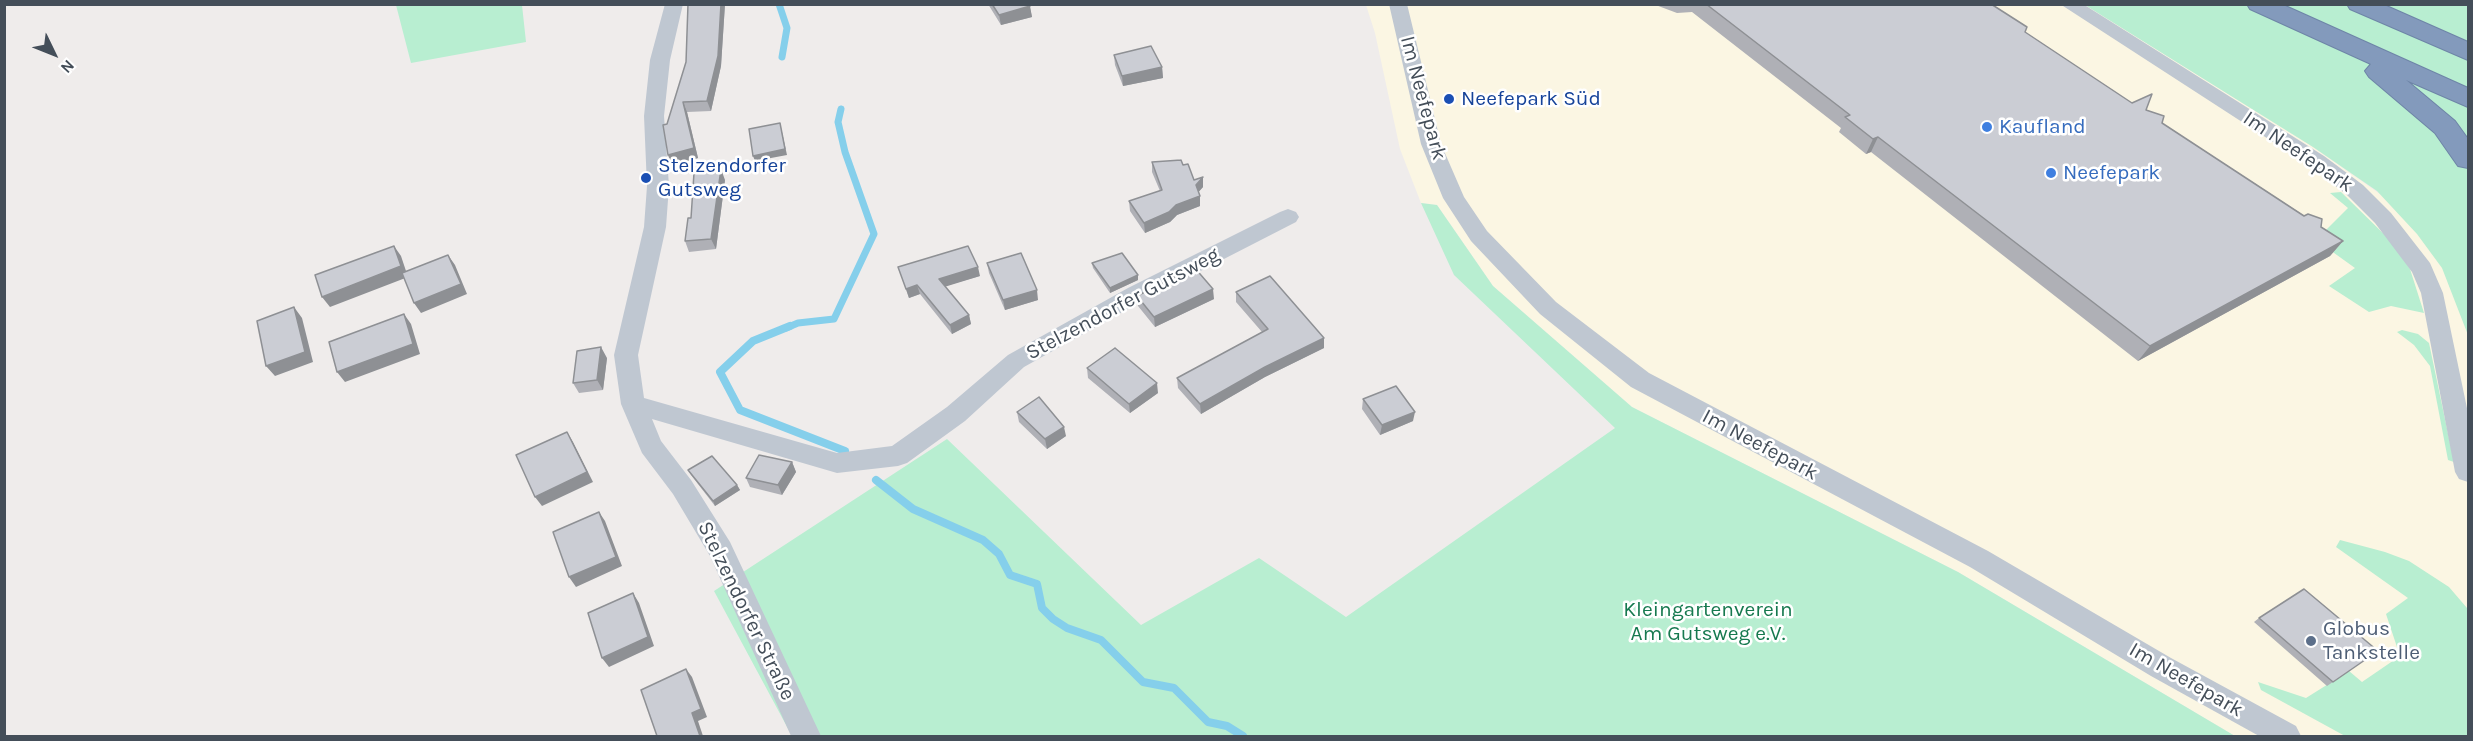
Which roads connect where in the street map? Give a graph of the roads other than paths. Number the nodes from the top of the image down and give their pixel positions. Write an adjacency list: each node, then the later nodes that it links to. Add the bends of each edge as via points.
1 (674, 4): 14 (street, Stelzendorfer Straße, via 660,60 654,116 658,186 655,227 626,355)
2 (1398, 4): 17 (street, Im Neefepark, via 1431,144 1454,198 1479,236 1548,308 1640,380 1979,559)
3 (2068, 4): 15 (street, Im Neefepark, via 2317,161 2355,190 2397,234 2422,269 2432,293)
4 (2259, 4): 7 (highway)
5 (2359, 4): 9 (highway)
6 (2411, 4): 8 (highway)
7 (2301, 12): 10 (highway); 11 (highway); 12 (highway, via 2397,85 2445,127)
8 (2469, 29)
9 (2469, 52)
10 (2469, 74)
11 (2469, 98)
12 (2469, 159)
13 (1288, 217): 14 (street, Stelzendorfer Gutsweg, via 1136,294 1016,361 956,414 898,456 837,463)
14 (633, 404): 16 (street, Stelzendorfer Straße, via 651,446 721,550)
15 (2469, 472)
16 (806, 736)
17 (2286, 736)

